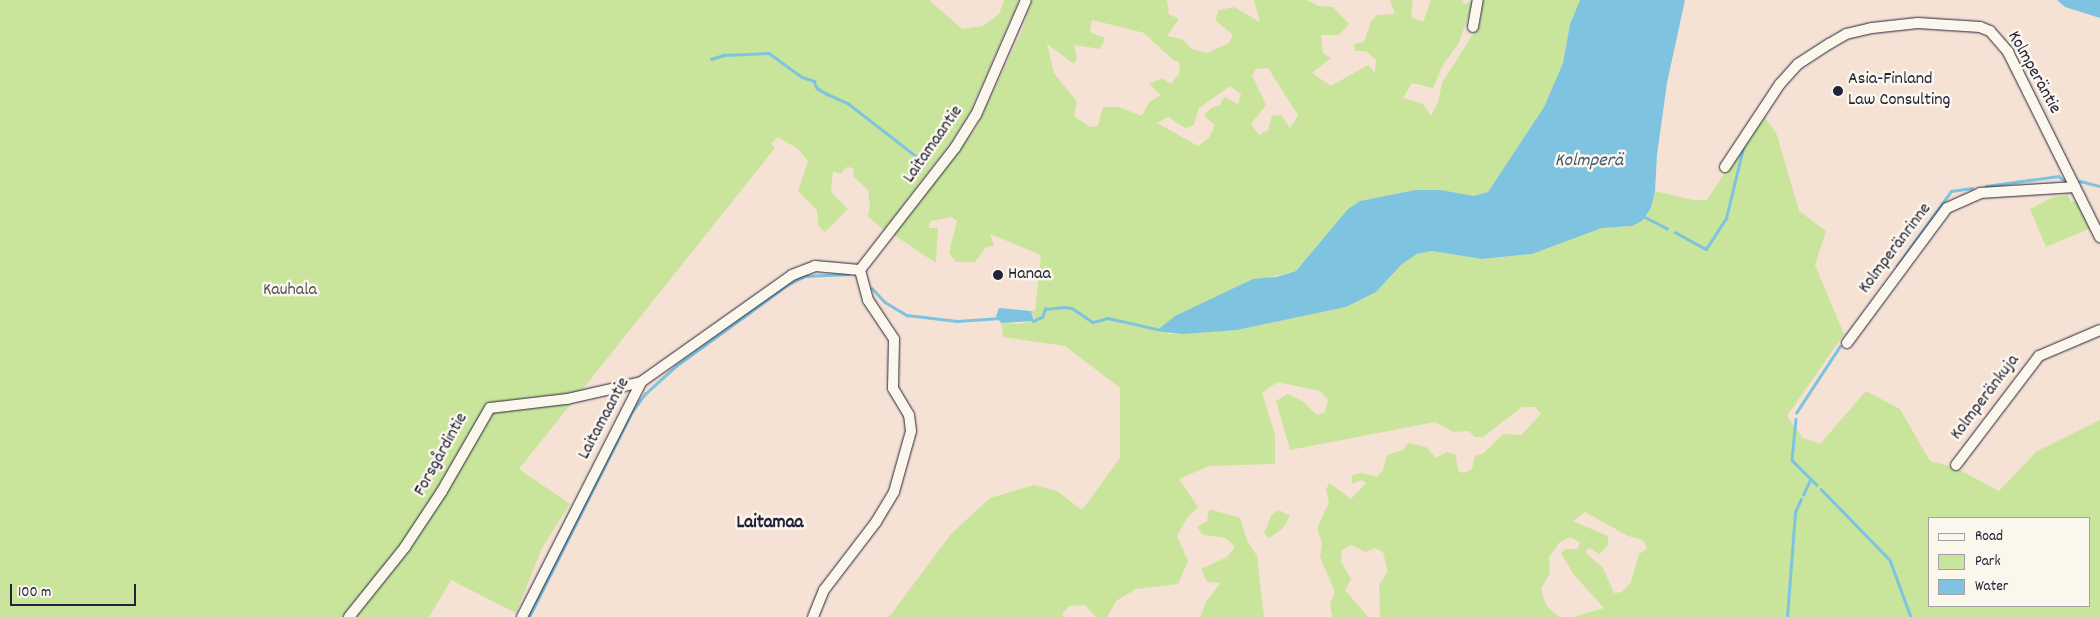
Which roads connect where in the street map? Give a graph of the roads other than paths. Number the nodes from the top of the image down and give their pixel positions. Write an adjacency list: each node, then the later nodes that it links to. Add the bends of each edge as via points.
1 (1026, 0): 7 (street, Laitamaantie, via 976,115 956,148)
2 (1478, 0): 3 (street)
3 (1473, 27)
4 (1725, 167): 5 (street, Kolmperäntie, via 1780,84 1798,64 1828,44 1846,34 1872,28 1957,23 1990,31 1999,40)
5 (2074, 187): 6 (street, Kolmperäntie); 9 (street, Kolmperänrinne, via 1980,193 1948,208)
6 (2100, 237)
7 (860, 270): 10 (street, Laitamaantie, via 815,266 792,276); 14 (street, via 868,300 894,339 893,388 909,415 911,431 894,492 876,522 824,590)
8 (2100, 330): 11 (street, Kolmperänkuja, via 2039,356)
9 (1847, 343)
10 (641, 382): 12 (street, Forsgårdintie, via 567,399 490,408 437,499); 13 (street, Laitamaantie)
11 (1956, 465)
12 (349, 617)
13 (522, 617)
14 (813, 617)

